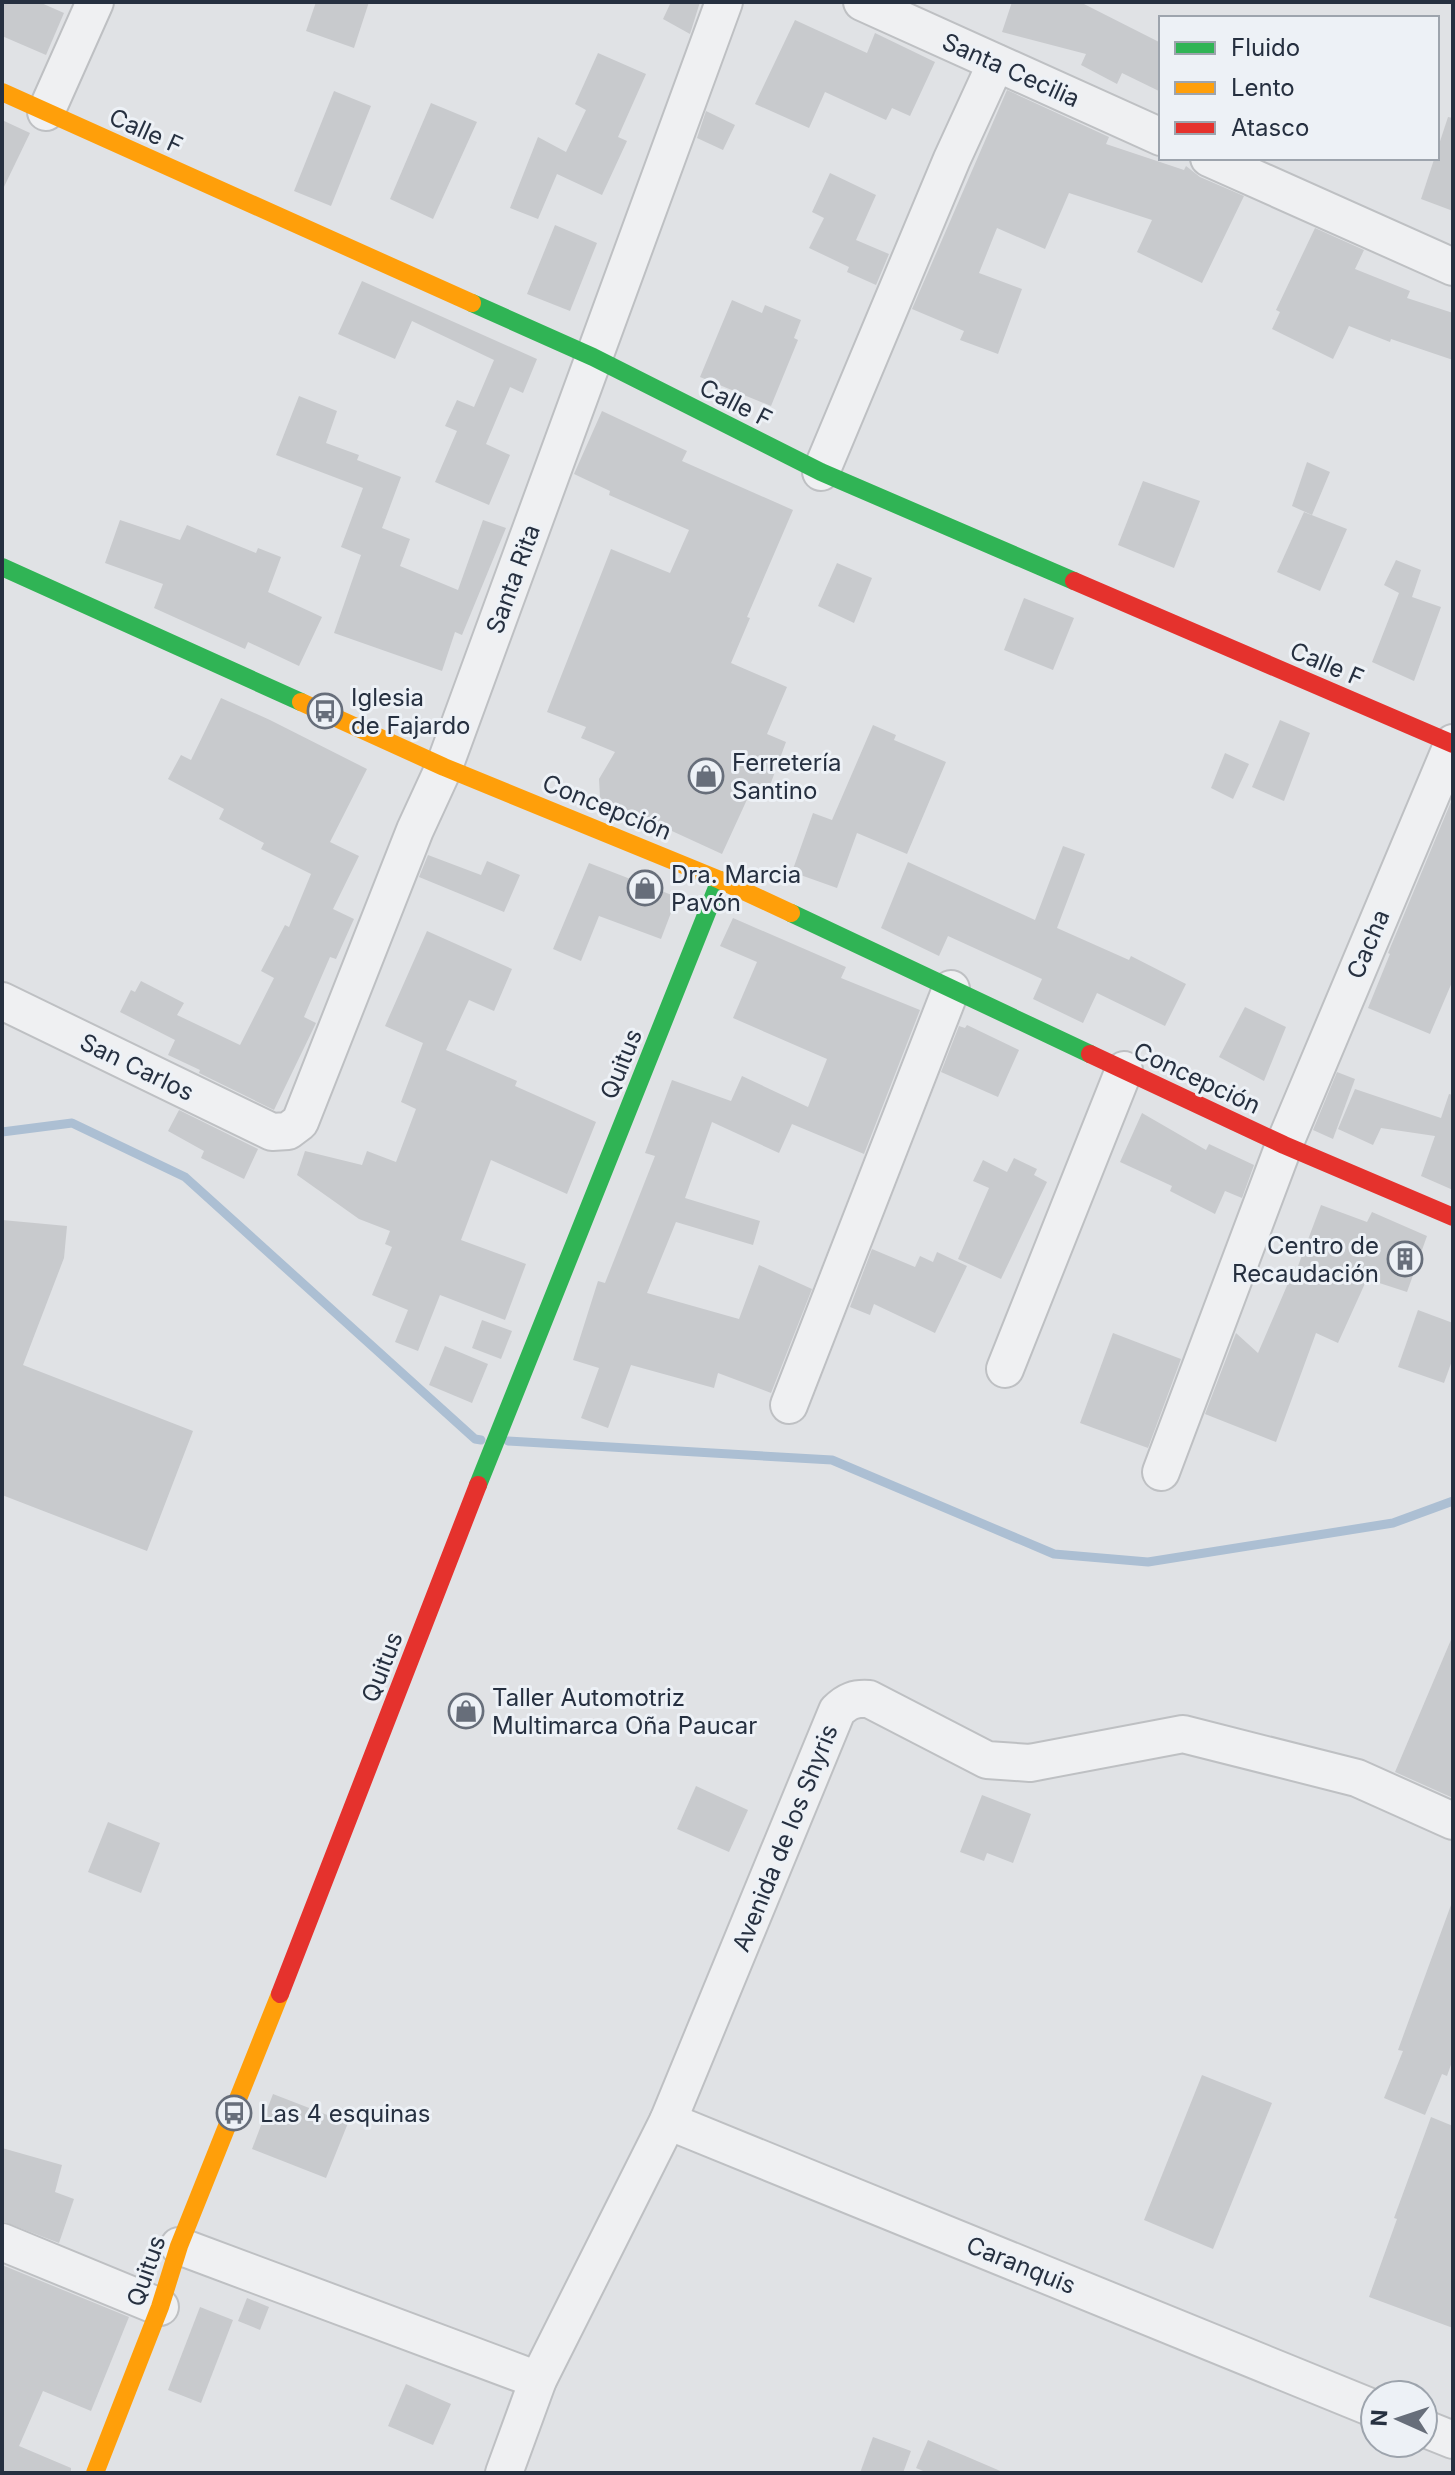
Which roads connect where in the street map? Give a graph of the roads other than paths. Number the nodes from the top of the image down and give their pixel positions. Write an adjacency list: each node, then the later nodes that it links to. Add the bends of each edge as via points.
1 (95, 2): 6 (street)
2 (724, 2): 10 (street, Santa Rita)
3 (862, 2): 4 (street, Santa Cecilia)
4 (996, 63): 7 (street, Santa Cecilia); 11 (street)
5 (2, 92): 6 (street, Calle F)
6 (46, 112): 10 (street, Calle F)
7 (1159, 136)
8 (1213, 160): 9 (street)
9 (1453, 267)
10 (593, 357): 11 (street, Calle F); 14 (street, Santa Rita)
11 (821, 472): 13 (street, Calle F)
12 (2, 567): 14 (street, Concepción)
13 (1453, 744): 20 (street, Cacha)
14 (444, 767): 15 (street, Concepción); 19 (street, Santa Rita, via 300,1122 288,1131)
15 (720, 880): 16 (street, Concepción); 28 (street, Quitus)
16 (951, 989): 18 (street, Concepción); 23 (street)
17 (2, 1001): 19 (street, San Carlos)
18 (1124, 1070): 20 (street, Concepción); 22 (street)
19 (272, 1132)
20 (1284, 1145): 21 (street, Concepción); 24 (street, Cacha)
21 (1453, 1217)
22 (1005, 1369)
23 (789, 1405)
24 (1161, 1472)
25 (1453, 1821): 26 (street, Avenida de los Shyris, via 1357,1778 1183,1734 1030,1763 987,1760 869,1699 857,1698 837,1711)
26 (668, 2121): 30 (street, Avenida de los Shyris); 31 (street, Caranquis)
27 (2, 2242): 29 (street)
28 (179, 2246): 29 (street, Quitus); 30 (street)
29 (160, 2307): 32 (street, Quitus)
30 (538, 2380): 33 (street, Avenida de los Shyris)
31 (1359, 2402)
32 (95, 2473)
33 (504, 2473)

